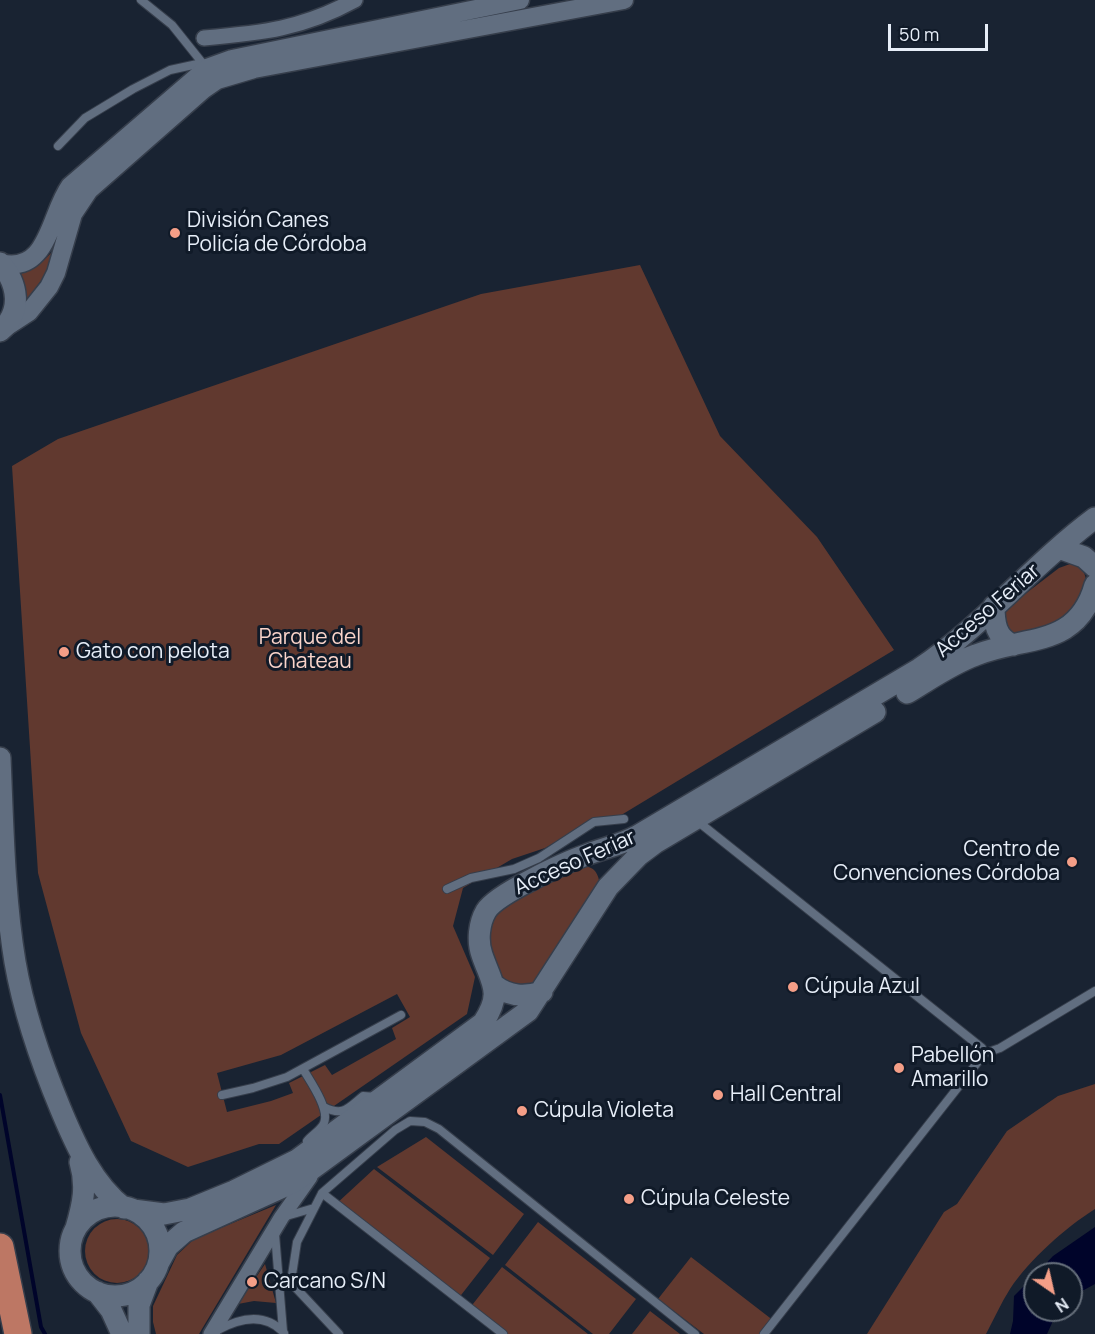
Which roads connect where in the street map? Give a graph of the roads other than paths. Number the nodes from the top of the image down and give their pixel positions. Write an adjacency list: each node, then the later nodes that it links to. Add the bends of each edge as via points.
1 (141, 0): 7 (lane, via 172,25)
2 (355, 0): 6 (street, via 317,19 279,30)
3 (520, 0): 5 (street)
4 (624, 0): 5 (street)
5 (491, 10): 7 (street, via 232,58)
6 (204, 38)
7 (209, 70): 8 (lane, via 170,70 85,118); 9 (street, via 70,186 39,252 22,264); 10 (street, via 204,89 89,190 74,214 49,287 29,312)
8 (58, 146)
9 (0, 263): 10 (main road, via 11,277 16,295 15,307)
10 (2, 330)
11 (1095, 518): 12 (main road, Acceso Feriar)
12 (1059, 548): 13 (main road); 15 (main road, Acceso Feriar)
13 (1095, 567)
14 (1093, 597): 16 (main road, Acceso Feriar, via 1077,620 1062,632)
15 (994, 606): 16 (main road, via 998,633); 20 (main road, Acceso Feriar, via 920,669 637,836)
16 (1013, 645): 19 (main road, Acceso Feriar, via 963,660)
17 (0, 758): 32 (main road, via 15,962 33,1038)
18 (624, 819): 22 (lane, via 594,822 539,858)
19 (695, 820): 21 (main road, Acceso Feriar, via 639,855); 27 (lane, via 982,1048)
20 (585, 855): 21 (main road, via 600,865); 23 (main road, Acceso Feriar, via 520,887 486,911 480,926 480,950)
21 (608, 887): 25 (main road, Acceso Feriar)
22 (447, 889)
23 (494, 985): 25 (main road, via 524,996); 30 (main road, via 493,1005 483,1023)
24 (1095, 991): 27 (lane, via 1000,1048)
25 (542, 992): 34 (main road, Acceso Feriar, via 528,1011)
26 (401, 1015): 28 (lane)
27 (983, 1053): 51 (lane)
28 (303, 1069): 29 (lane); 31 (lane)
29 (222, 1095)
30 (384, 1097): 31 (lane, via 363,1096 335,1113); 33 (main road)
31 (324, 1107): 33 (lane, via 326,1120)
32 (73, 1138): 37 (main road, via 99,1184); 39 (main road, via 85,1184)
33 (297, 1160): 37 (main road, via 190,1209 164,1215)
34 (320, 1164): 38 (street); 41 (main road, Acceso Feriar, via 273,1193 184,1232 168,1246)
35 (322, 1193): 36 (lane); 49 (lane); 50 (lane, via 395,1130 410,1121 425,1122 439,1129)
36 (314, 1208): 38 (lane); 48 (lane, via 297,1242 292,1275 298,1291)
37 (129, 1209): 39 (main road, via 95,1211); 41 (main road, via 156,1232 160,1253)
38 (278, 1224): 43 (lane); 47 (street)
39 (74, 1233): 42 (main road, via 70,1250 73,1267 83,1282)
40 (0, 1247): 44 (highway)
41 (153, 1273): 42 (main road, via 129,1293); 46 (main road, via 139,1305)
42 (97, 1292): 45 (main road)
43 (284, 1333): 47 (lane, via 269,1320 251,1319)
44 (18, 1334)
45 (122, 1334)
46 (139, 1334)
47 (211, 1334)
48 (339, 1334)
49 (503, 1334)
50 (695, 1334)
51 (764, 1334)

